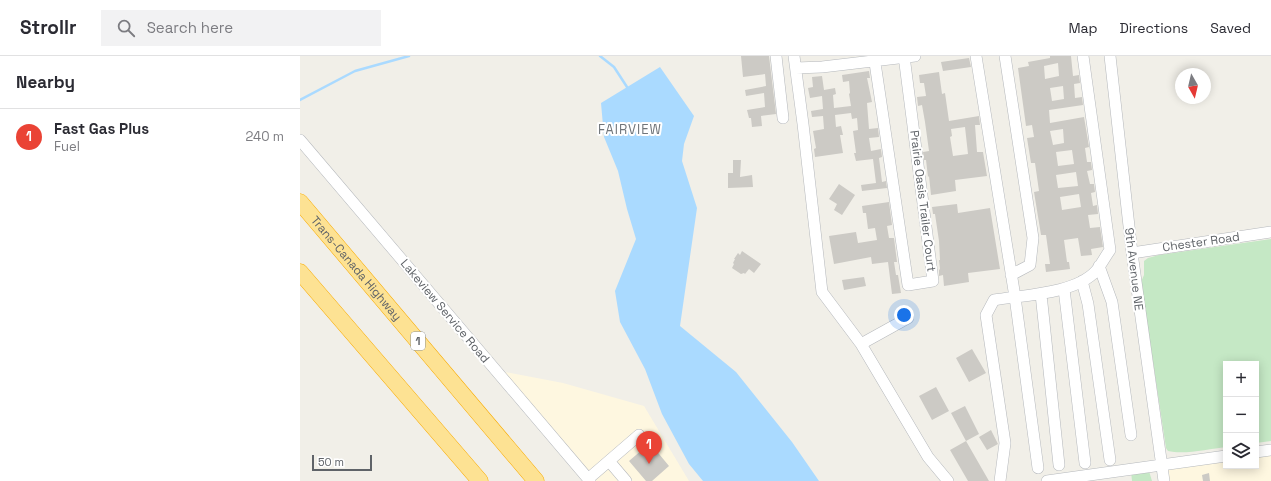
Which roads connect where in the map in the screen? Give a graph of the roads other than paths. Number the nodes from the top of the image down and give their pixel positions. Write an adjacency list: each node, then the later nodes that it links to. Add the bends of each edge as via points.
1 (776, 56): 10 (street)
2 (794, 56): 9 (street)
3 (908, 56): 8 (street); 8 (street, Prairie Oasis Trailer Court, via 933,280 908,285)
4 (976, 56): 17 (street)
5 (1006, 56): 17 (street, via 1033,238 1030,265)
6 (1083, 56): 15 (street, via 1110,250)
7 (1110, 56): 14 (street, 9th Avenue NE)
8 (875, 58): 9 (street, via 822,67)
9 (796, 68): 23 (street, via 822,292)
10 (783, 118)
11 (300, 140): 35 (street, Lakeview Service Road)
12 (300, 202): 37 (highway, Trans-Canada Highway / 1)
13 (1271, 232): 14 (street, Chester Road)
14 (1132, 253): 33 (street, 9th Avenue NE)
15 (1099, 266): 18 (street); 25 (street, via 1112,302)
16 (300, 272): 36 (highway)
17 (1011, 275): 21 (street)
18 (1082, 281): 19 (street); 29 (street, via 1088,304)
19 (1064, 289): 20 (street); 31 (street)
20 (1041, 294): 21 (street); 32 (street)
21 (1015, 297): 34 (street); 40 (street, via 994,300 986,315 1005,443)
22 (908, 318): 23 (street)
23 (861, 344): 39 (street, via 928,457)
24 (639, 435): 30 (street)
25 (1131, 435)
26 (1271, 450): 27 (street)
27 (1259, 452)
28 (1223, 456): 33 (street)
29 (1110, 460)
30 (609, 461): 35 (street); 38 (street)
31 (1084, 463)
32 (1060, 465)
33 (1162, 466): 41 (street); 42 (street, 9th Avenue NE)
34 (1038, 468)
35 (589, 480)
36 (480, 481)
37 (536, 481)
38 (626, 481)
39 (948, 481)
40 (1000, 481)
41 (1047, 481)
42 (1164, 481)

